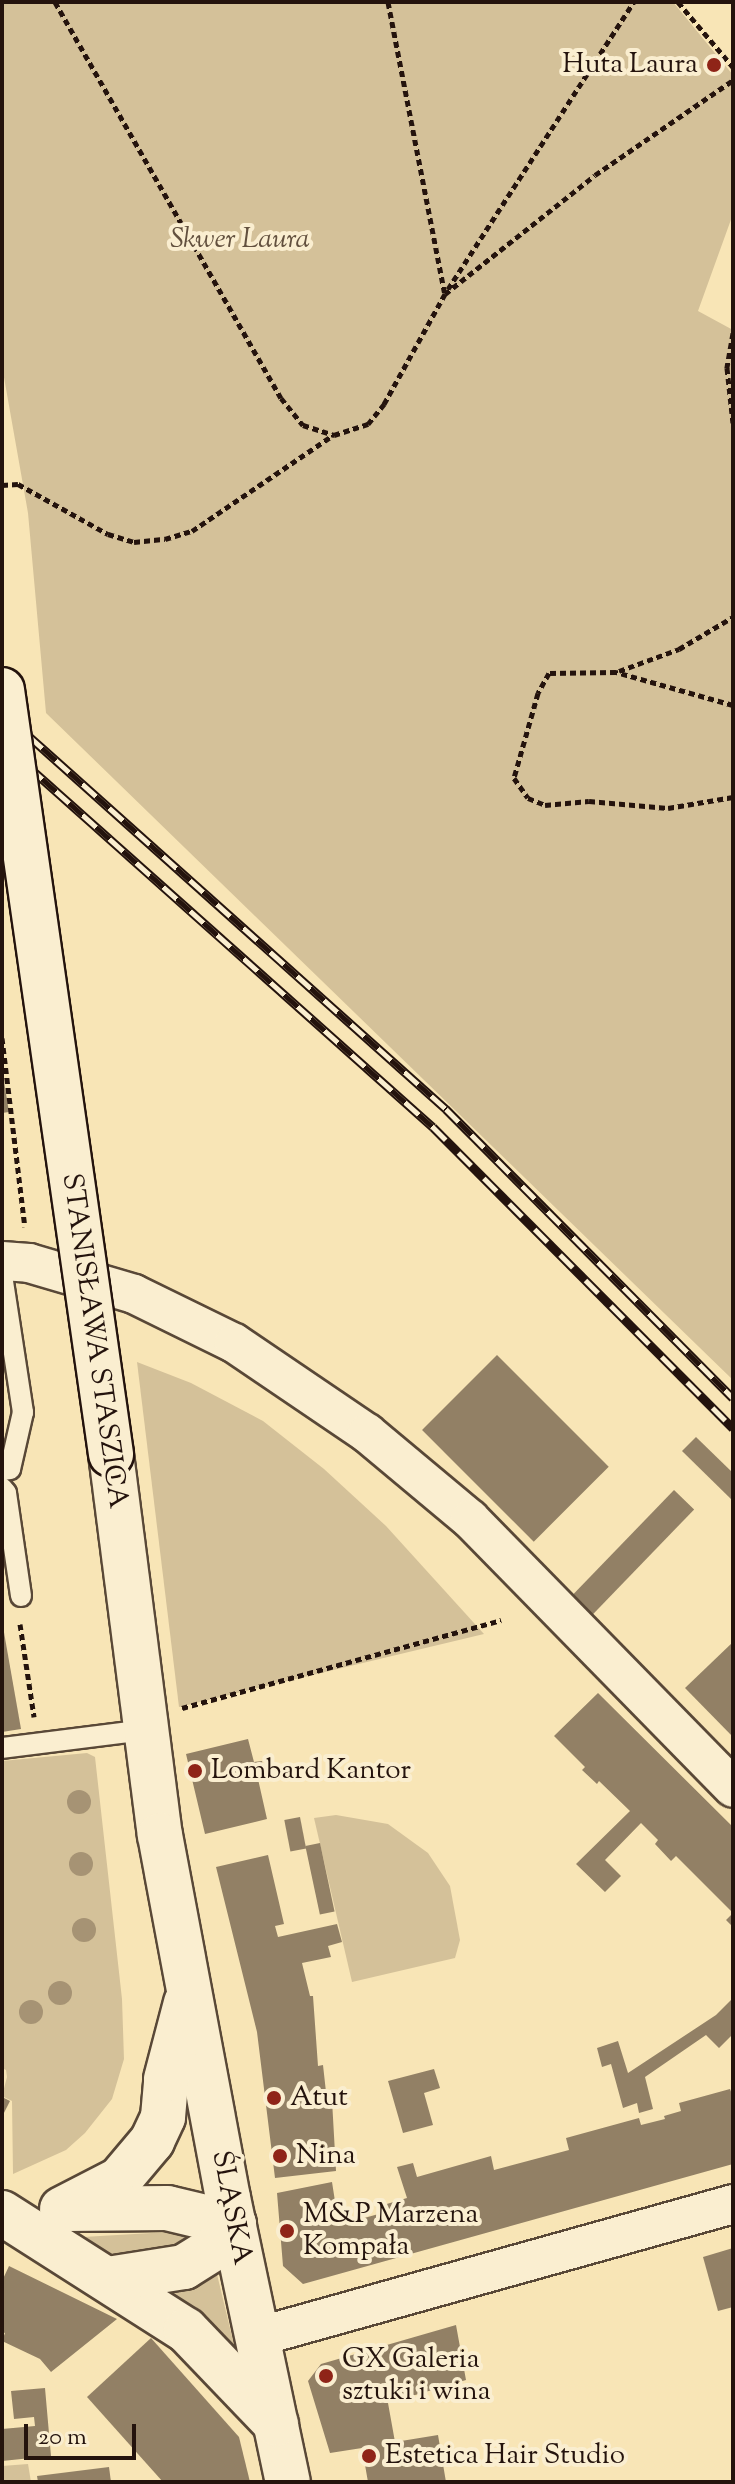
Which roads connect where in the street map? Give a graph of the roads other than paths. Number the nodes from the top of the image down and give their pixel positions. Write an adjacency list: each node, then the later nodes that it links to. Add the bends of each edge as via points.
1 (2, 690): 6 (main road, STANISŁAWA STASZICA, bridge, via 111,1454)
2 (11, 1267): 3 (lane, via 23,1412 10,1469); 8 (street, via 134,1294 234,1343 367,1433 470,1519)
3 (2, 1470)
4 (3, 1492): 5 (lane)
5 (21, 1596)
6 (159, 1720): 7 (lane); 9 (main road, STANISŁAWA STASZICA)
7 (2, 1748)
8 (733, 1788)
9 (188, 1992): 11 (main road, via 156,2133 120,2179); 13 (main road, ŚLĄSKA)
10 (733, 2204): 15 (street)
11 (62, 2209): 12 (main road); 13 (main road, via 167,2208)
12 (2, 2213): 14 (main road)
13 (234, 2224): 14 (main road, via 216,2247 184,2267); 15 (main road, ŚLĄSKA)
14 (108, 2279): 16 (main road, via 186,2330)
15 (257, 2337): 16 (main road, ŚLĄSKA)
16 (276, 2424): 17 (main road, ŚLĄSKA)
17 (288, 2482)

